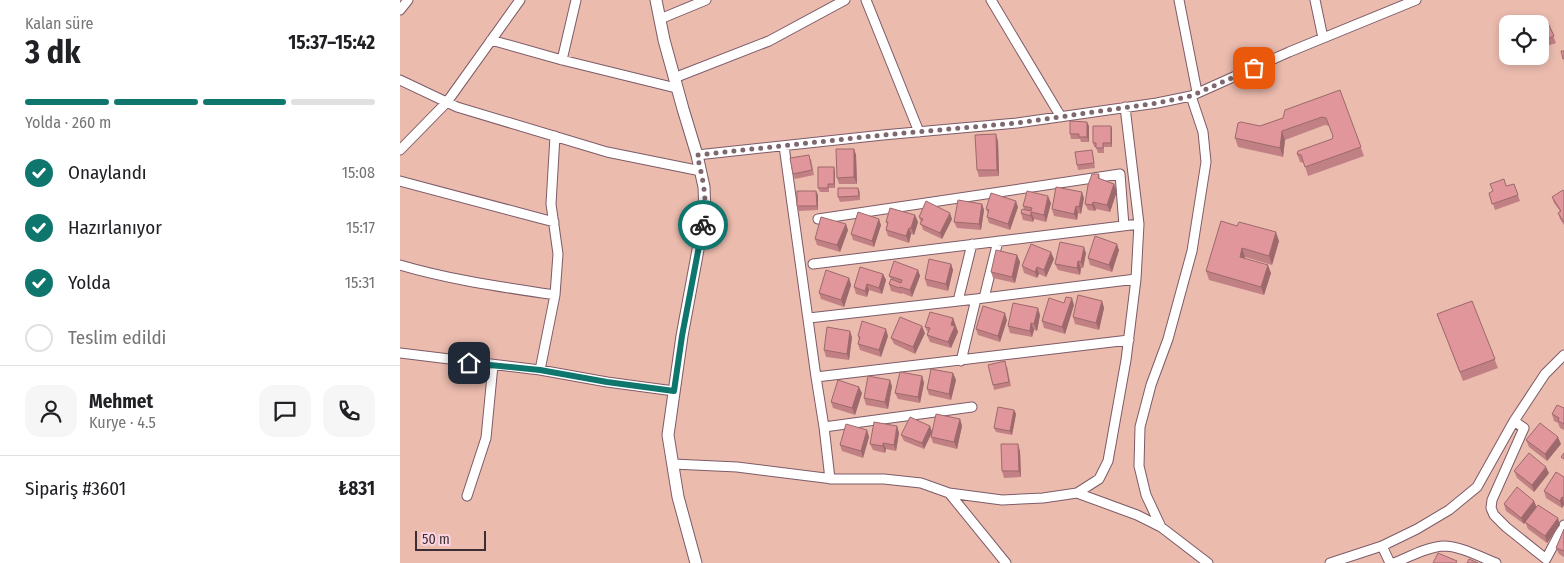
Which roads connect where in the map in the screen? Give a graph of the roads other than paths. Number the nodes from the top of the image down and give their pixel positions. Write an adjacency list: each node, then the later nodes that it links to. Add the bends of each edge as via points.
1 (408, 0): 12 (street)
2 (520, 0): 15 (street)
3 (576, 0): 16 (street)
4 (656, 0): 13 (main road)
5 (706, 0): 13 (street)
6 (845, 0): 18 (street, via 769,41)
7 (866, 0): 23 (street)
8 (991, 0): 22 (street)
9 (1178, 0): 19 (street)
10 (1315, 0): 14 (street)
11 (1416, 0): 14 (street)
12 (400, 10)
13 (660, 19): 18 (main road)
14 (1324, 38): 19 (street)
15 (491, 40): 16 (street); 20 (street)
16 (562, 60): 18 (street)
17 (400, 80): 20 (street)
18 (675, 82): 27 (main road)
19 (1194, 94): 21 (street); 60 (street, via 1206,162 1192,252 1140,427 1139,466 1146,495)
20 (447, 102): 24 (street); 26 (street)
21 (1125, 107): 22 (street); 32 (street)
22 (1061, 117): 23 (street)
23 (919, 132): 25 (street)
24 (555, 136): 28 (street, via 607,152); 31 (street, via 551,204)
25 (784, 146): 27 (street); 42 (street)
26 (400, 150)
27 (697, 155): 28 (main road)
28 (701, 171): 50 (main road, via 705,212)
29 (400, 181): 31 (street)
30 (818, 219): 33 (street, via 1120,174)
31 (554, 222): 39 (street, via 558,254)
32 (1139, 224): 33 (street); 38 (street)
33 (1124, 226): 34 (street)
34 (998, 241): 35 (street); 40 (street)
35 (972, 244): 36 (street); 41 (street)
36 (813, 264)
37 (400, 265): 39 (street, via 454,279)
38 (1136, 279): 40 (street); 43 (street)
39 (554, 295): 48 (street)
40 (980, 299): 41 (street); 46 (street)
41 (958, 301): 42 (street)
42 (809, 318): 49 (street)
43 (1129, 340): 46 (street); 56 (street, via 1108,461 1099,479)
44 (400, 353): 47 (street)
45 (1564, 355): 52 (street, via 1545,374)
46 (962, 361): 49 (street)
47 (493, 365): 48 (street); 58 (street, via 486,438)
48 (540, 370): 50 (street)
49 (816, 377): 53 (street)
50 (674, 391): 54 (main road, via 668,435)
51 (972, 407): 53 (street)
52 (1514, 421): 59 (street, via 1524,428 1492,500 1494,515 1546,559); 61 (street, via 1477,487 1449,510)
53 (824, 427): 55 (street)
54 (673, 464): 55 (street, via 737,467); 62 (main road, via 678,497)
55 (830, 479): 57 (street, via 921,483)
56 (1077, 492): 57 (street, via 1002,500); 60 (street)
57 (949, 493): 63 (street)
58 (467, 496)
59 (1564, 525)
60 (1162, 528): 64 (street)
61 (1382, 546): 65 (street); 66 (street)
62 (696, 563)
63 (1006, 563)
64 (1208, 563)
65 (1330, 563)
66 (1390, 563)
67 (1394, 563): 68 (street, via 1442,546)
68 (1496, 563)

